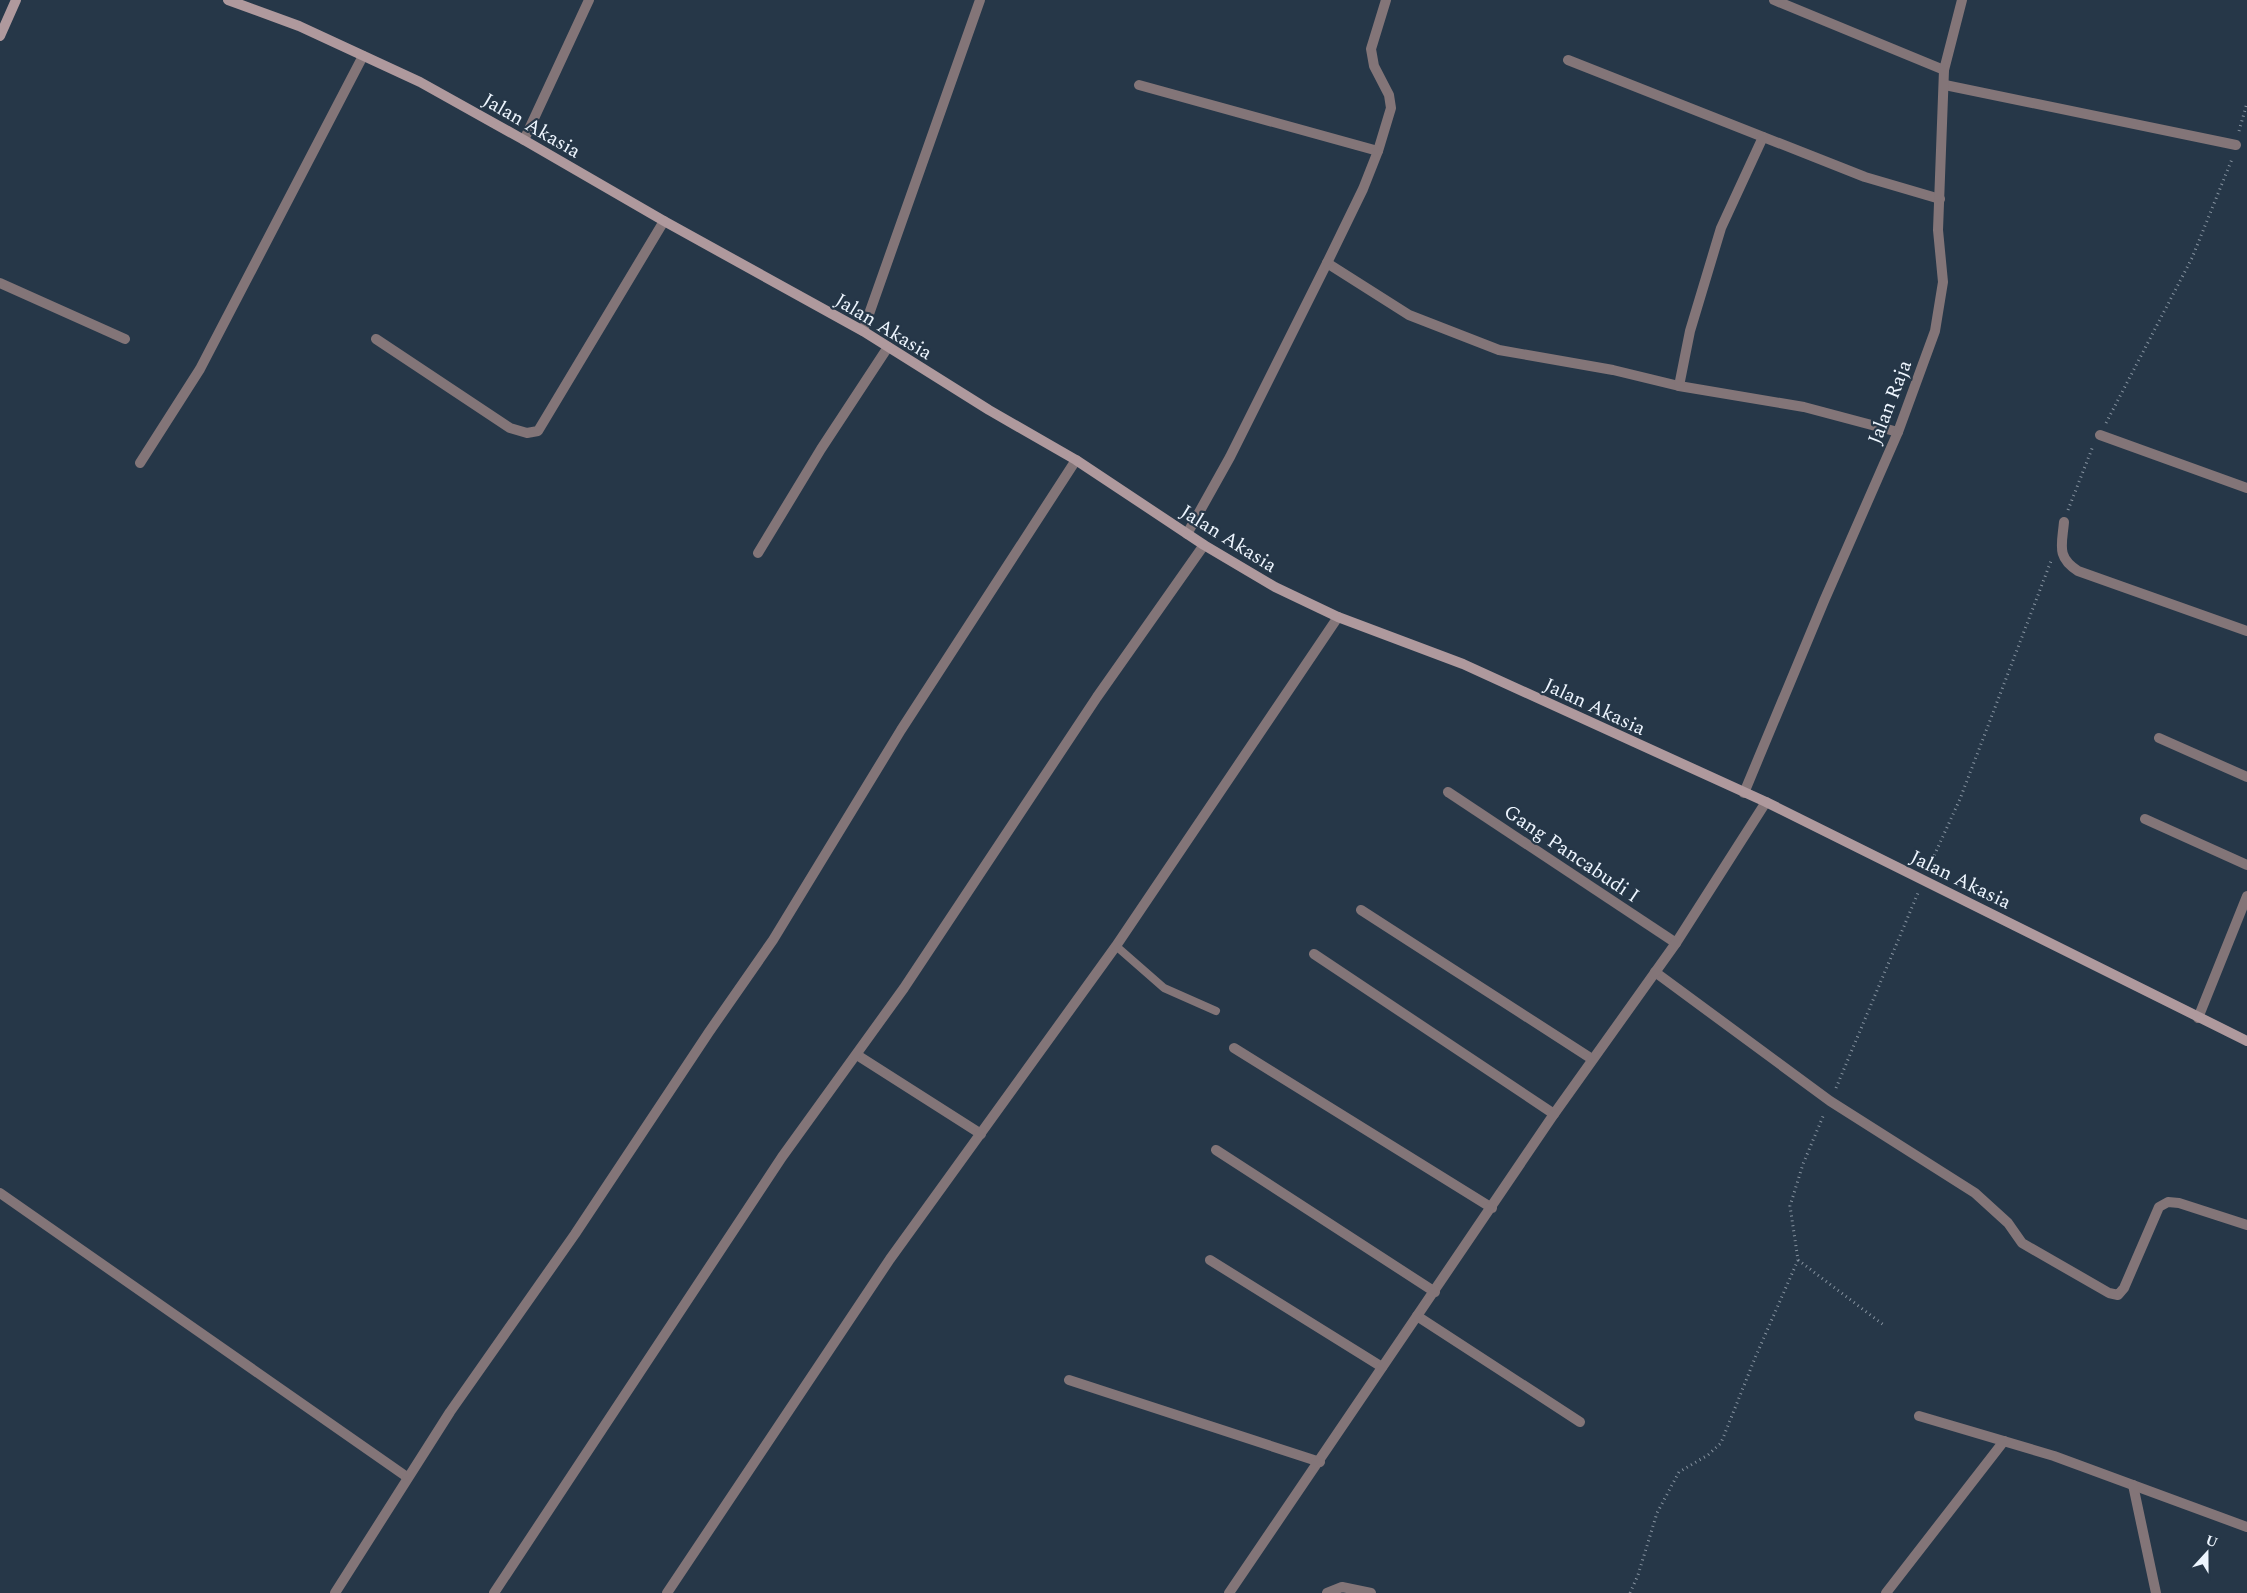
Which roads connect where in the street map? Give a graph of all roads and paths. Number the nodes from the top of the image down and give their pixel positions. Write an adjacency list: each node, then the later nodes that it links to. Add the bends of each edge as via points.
1 (16, 0): 8 (street)
2 (228, 0): 9 (street, Jalan Akasia, via 300,26)
3 (589, 0): 16 (street)
4 (980, 0): 23 (street)
5 (1386, 0): 18 (street, via 1371,49 1374,66 1389,95 1391,108)
6 (1774, 0): 11 (street)
7 (1962, 0): 11 (street, Jalan Raja)
8 (0, 36)
9 (363, 56): 16 (street, Jalan Akasia, via 420,82); 31 (street, via 200,369)
10 (1568, 60): 15 (street)
11 (1944, 70): 12 (street, Jalan Raja)
12 (1945, 85): 17 (street); 19 (street, Jalan Raja)
13 (1139, 86): 18 (street)
14 (2247, 102): 17 (path)
15 (1763, 137): 19 (street, via 1864,178); 27 (street, via 1721,228 1690,331)
16 (524, 140): 20 (street, Jalan Akasia)
17 (2236, 145): 29 (path, via 2192,258)
18 (1378, 151): 21 (street)
19 (1940, 199): 28 (street, Jalan Raja, via 1938,230 1943,282 1940,305 1935,331)
20 (664, 221): 23 (street, Jalan Akasia); 25 (street, via 538,431 527,433 510,428)
21 (1327, 263): 27 (street, via 1409,315 1498,350 1613,370); 34 (street, via 1230,457)
22 (0, 283): 24 (street)
23 (863, 331): 26 (street, Jalan Akasia)
24 (126, 339)
25 (376, 339)
26 (888, 347): 30 (street, Jalan Akasia); 36 (street)
27 (1679, 386): 28 (street, via 1804,406)
28 (1898, 432): 43 (street, Jalan Raja)
29 (2100, 434): 32 (street); 33 (path)
30 (1076, 460): 34 (street, Jalan Akasia); 78 (street, via 901,730 773,940)
31 (140, 463)
32 (2247, 488)
33 (2064, 522): 39 (street, via 2062,556 2078,571)
34 (1187, 534): 35 (street, Jalan Akasia)
35 (1204, 545): 38 (street, Jalan Akasia, via 1275,587); 58 (street, via 1097,697)
36 (758, 553)
37 (2052, 558): 47 (path, via 1960,799)
38 (1338, 617): 43 (street, Jalan Akasia, via 1463,664); 51 (street)
39 (2247, 631)
40 (2159, 738): 41 (street)
41 (2247, 777)
42 (1448, 792): 50 (street, Gang Pancabudi I)
43 (1744, 794): 44 (street, Jalan Akasia)
44 (1766, 802): 47 (street, Jalan Akasia); 50 (street)
45 (2145, 819): 46 (street)
46 (2247, 865)
47 (1924, 879): 55 (street, Jalan Akasia); 60 (path)
48 (2247, 896): 55 (street)
49 (1362, 910): 59 (street)
50 (1676, 943): 53 (street)
51 (1116, 946): 54 (lane, via 1164,988); 62 (street)
52 (1314, 954): 61 (street)
53 (1655, 972): 59 (street); 60 (street)
54 (1216, 1011)
55 (2198, 1018): 56 (street, Jalan Akasia)
56 (2247, 1041)
57 (1234, 1048): 65 (street)
58 (858, 1054): 62 (street); 82 (street, via 782,1157)
59 (1592, 1059): 61 (street)
60 (1830, 1101): 66 (street, via 1975,1193 2008,1223 2022,1243 2109,1293 2118,1295 2124,1288 2159,1208 2168,1202); 68 (path, via 1803,1164 1790,1206)
61 (1554, 1114): 65 (street)
62 (981, 1134): 83 (street, via 890,1259)
63 (1216, 1150): 69 (street)
64 (0, 1193): 78 (street)
65 (1492, 1208): 69 (street)
66 (2247, 1225)
67 (1210, 1260): 72 (street)
68 (1798, 1260): 71 (path); 87 (path, via 1721,1443 1679,1472 1656,1513)
69 (1434, 1292): 70 (street)
70 (1417, 1316): 72 (street); 75 (street)
71 (1886, 1326)
72 (1382, 1367): 77 (street)
73 (1069, 1380): 77 (street)
74 (1919, 1416): 76 (street)
75 (1580, 1422)
76 (2004, 1441): 79 (street); 88 (street)
77 (1320, 1462): 84 (street)
78 (407, 1477): 81 (street)
79 (2133, 1485): 80 (street); 89 (street)
80 (2247, 1527)
81 (335, 1593)
82 (494, 1593)
83 (667, 1593)
84 (1229, 1593)
85 (1327, 1593): 86 (street, via 1342,1587)
86 (1371, 1593)
87 (1630, 1593)
88 (1886, 1593)
89 (2156, 1593)

